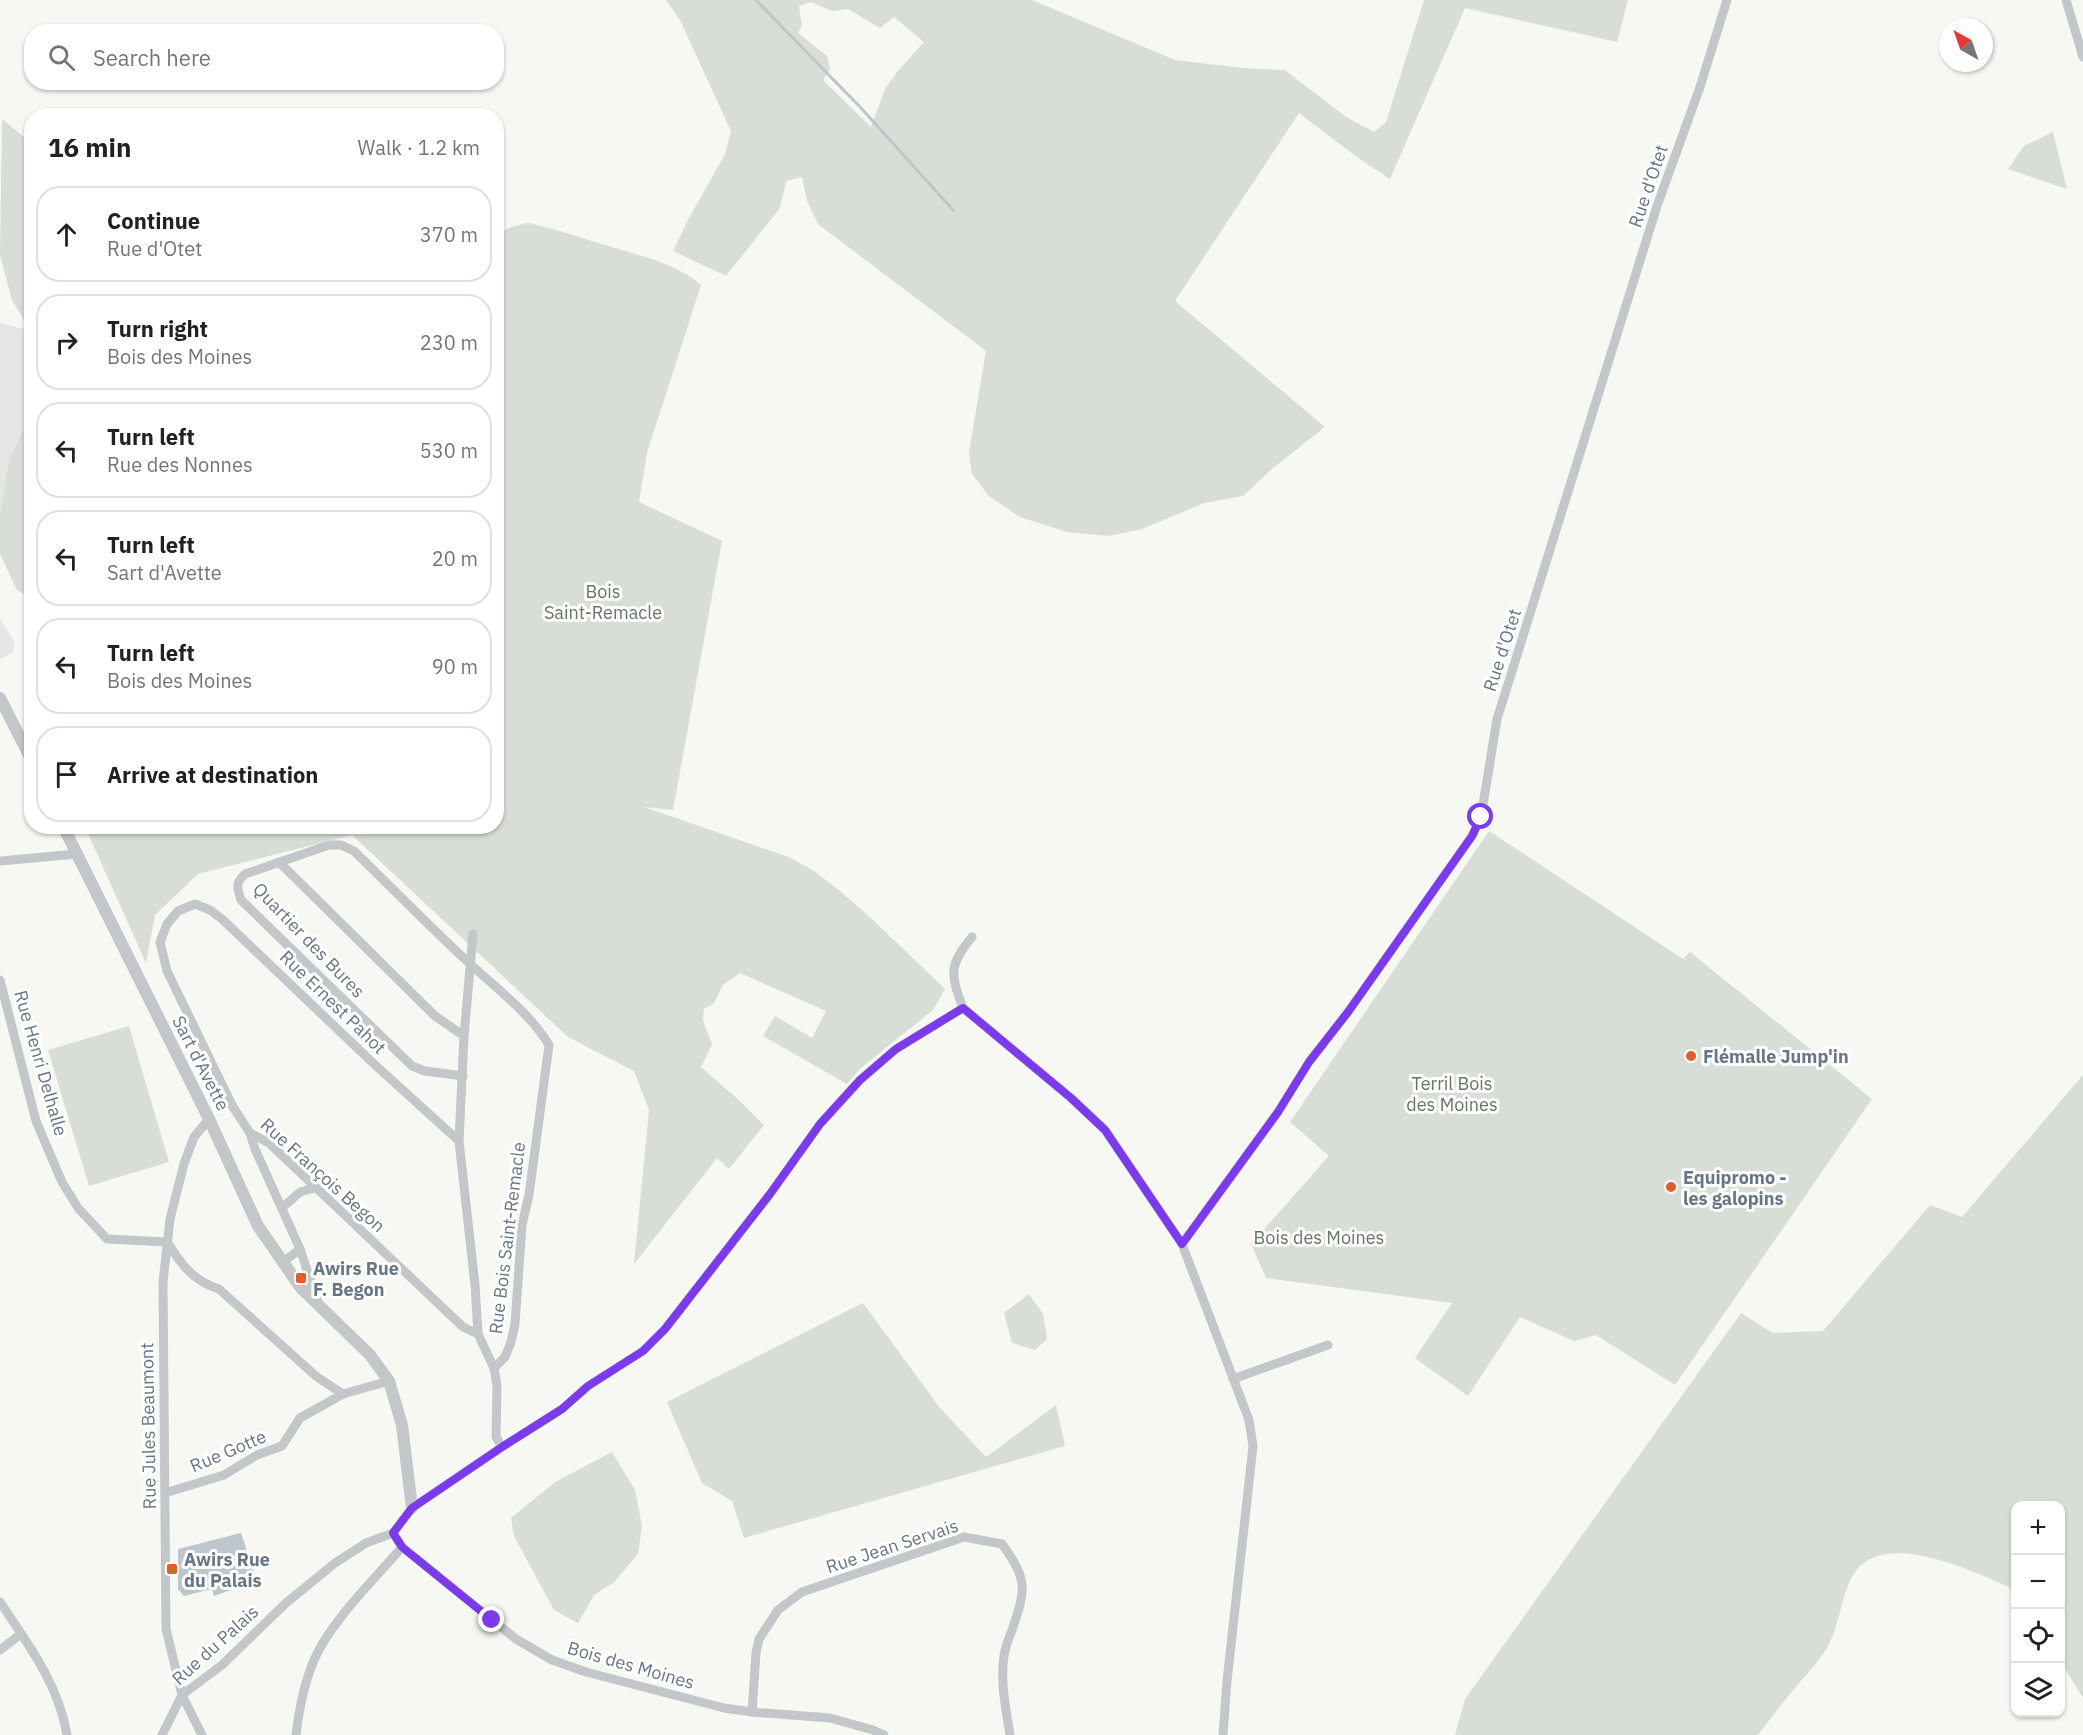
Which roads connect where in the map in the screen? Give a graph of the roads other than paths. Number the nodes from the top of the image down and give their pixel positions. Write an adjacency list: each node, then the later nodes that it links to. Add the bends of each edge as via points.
1 (1726, 0): 24 (street, Rue d'Otet, via 1657,206 1497,719 1481,817 1465,846)
2 (2066, 0): 3 (street)
3 (2083, 57)
4 (0, 698): 5 (street)
5 (24, 745)
6 (67, 834): 7 (street, Sart d'Avette)
7 (77, 854): 8 (street); 18 (street, Sart d'Avette)
8 (0, 861)
9 (279, 862): 13 (street, via 329,845 354,851); 16 (street, Quartier des Bures, via 435,1016); 17 (street, Quartier des Bures, via 238,880 241,900 412,1066)
10 (178, 911): 19 (street, Rue François Begon, via 160,942 167,971 233,1107); 20 (street, Rue Ernest Pahot, via 195,904 222,919)
11 (473, 934): 13 (street)
12 (972, 937): 15 (street, via 955,961 955,986)
13 (469, 963): 16 (street); 30 (street, Rue Bois Saint-Remacle, via 540,1030 549,1045 522,1226 515,1324 505,1357)
14 (0, 980): 23 (street, Rue Henri Delhalle, via 36,1121 62,1182 78,1208 107,1239)
15 (963, 1008): 24 (street, via 1105,1130); 34 (street, via 896,1049 860,1080 820,1124 665,1329 643,1351)
16 (464, 1036): 17 (street)
17 (463, 1076): 20 (street)
18 (209, 1119): 23 (street, Rue Jules Beaumont, via 194,1137); 26 (street, Sart d'Avette, via 258,1226)
19 (250, 1132): 21 (street, Rue François Begon, via 269,1143); 22 (street, Sart d'Avette)
20 (459, 1141): 28 (street)
21 (314, 1188): 22 (street, via 300,1192); 28 (street, Rue François Begon, via 463,1328)
22 (282, 1207): 25 (street, Sart d'Avette)
23 (166, 1242): 33 (street, via 184,1268 205,1285 219,1289 317,1377); 35 (street, Rue Jules Beaumont)
24 (1182, 1244): 31 (street)
25 (300, 1250): 26 (street); 27 (street, Sart d'Avette)
26 (282, 1263): 27 (street, Sart d'Avette)
27 (319, 1308): 32 (street, Sart d'Avette, via 370,1355)
28 (478, 1334): 30 (street)
29 (1328, 1345): 31 (street)
30 (494, 1368): 34 (street, via 496,1437)
31 (1233, 1379): 50 (street, via 1253,1446)
32 (389, 1382): 33 (street, Rue Gotte); 36 (street, Sart d'Avette, via 402,1425)
33 (343, 1394): 35 (street, Rue Gotte, via 300,1418 282,1446 257,1455 224,1475)
34 (502, 1447): 36 (street)
35 (165, 1493): 42 (street, Rue Jules Beaumont, via 166,1629)
36 (412, 1508): 37 (street)
37 (393, 1533): 38 (street); 42 (street, Rue du Palais, via 366,1543 335,1563 286,1603 222,1665)
38 (402, 1547): 43 (street, Bois des Moines, via 500,1626 552,1660 693,1700); 47 (street, via 336,1624 315,1658 300,1701)
39 (0, 1602): 40 (street)
40 (21, 1634): 41 (street); 44 (street, via 54,1687)
41 (0, 1650)
42 (182, 1695): 45 (street, Rue du Palais); 46 (street, Rue Jules Beaumont)
43 (752, 1712): 48 (street, Bois des Moines, via 830,1718); 49 (street, Rue Jean Servais, via 757,1646 778,1610 802,1592 964,1537 1002,1544 1017,1565 1024,1588 1004,1655 1002,1678)
44 (67, 1735)
45 (162, 1735)
46 (202, 1735)
47 (296, 1735)
48 (884, 1735)
49 (1010, 1735)
50 (1223, 1735)

